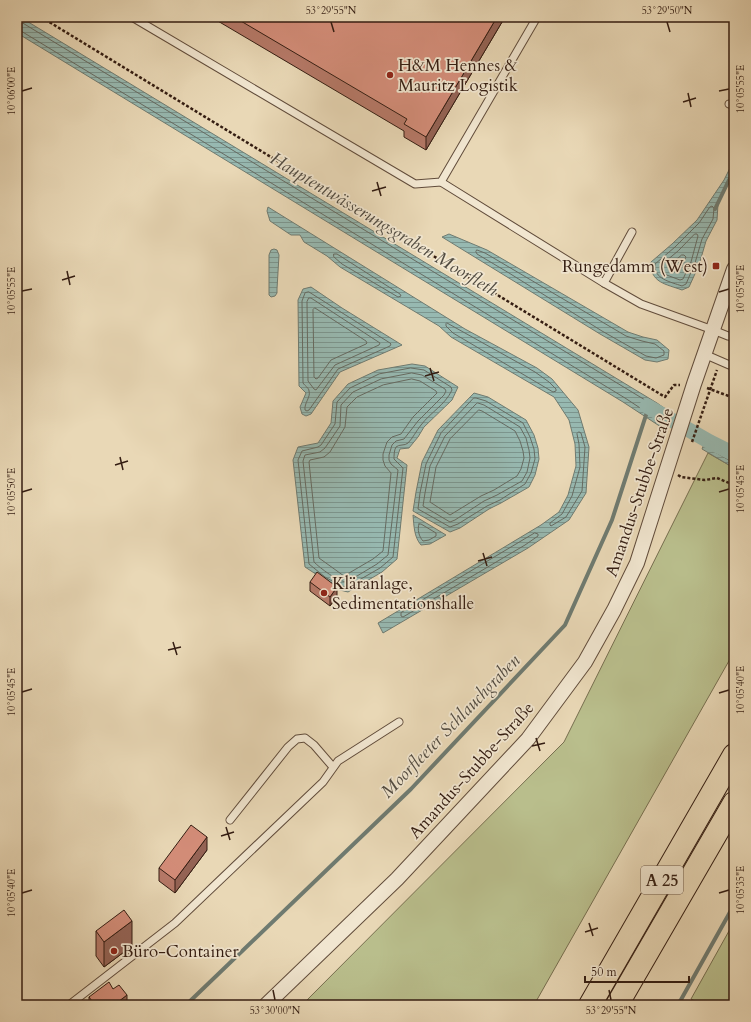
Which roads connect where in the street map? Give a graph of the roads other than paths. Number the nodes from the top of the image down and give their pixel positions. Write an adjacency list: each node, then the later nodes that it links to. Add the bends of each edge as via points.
1 (132, 17): 3 (lane, via 415,184)
2 (537, 17): 3 (lane)
3 (441, 182): 6 (lane)
4 (632, 232): 6 (lane)
5 (734, 269): 7 (street, Amandus-Stubbe-Straße)
6 (604, 283): 7 (lane, via 641,304)
7 (713, 330): 8 (lane); 9 (street, Amandus-Stubbe-Straße)
8 (734, 337)
9 (704, 354): 10 (lane); 17 (street, Amandus-Stubbe-Straße, via 637,563 585,662 528,739 397,879)
10 (734, 367)
11 (399, 722): 13 (lane, via 338,761)
12 (734, 755): 18 (highway, A 25)
13 (333, 767): 15 (lane, via 305,738 297,739); 16 (lane, via 323,782 175,924)
14 (734, 803): 19 (highway, A 25)
15 (230, 820)
16 (69, 1005)
17 (266, 1005)
18 (590, 1005)
19 (617, 1005)

